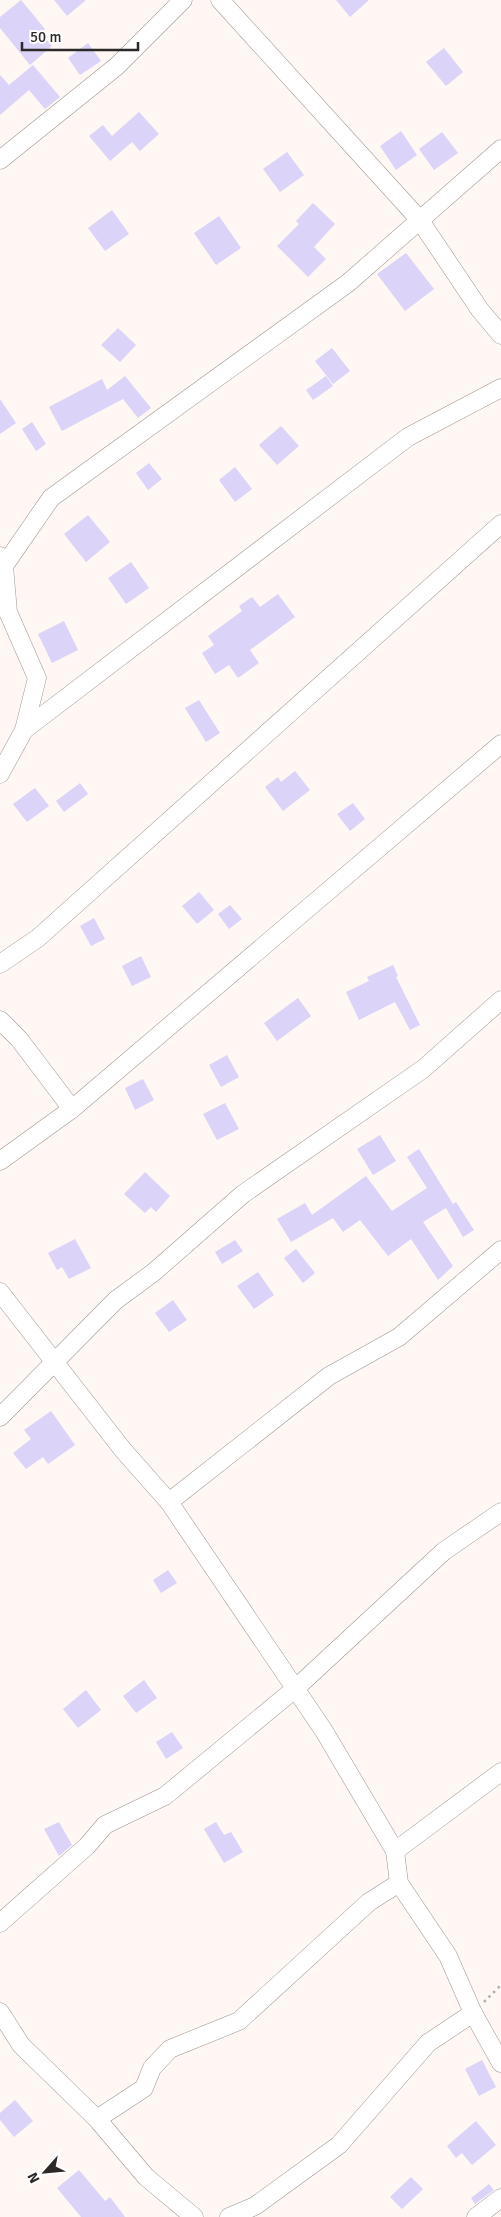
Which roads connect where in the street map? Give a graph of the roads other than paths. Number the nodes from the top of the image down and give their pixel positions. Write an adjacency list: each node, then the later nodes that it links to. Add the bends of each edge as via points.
1 (183, 0): 4 (street, via 117,66)
2 (220, 0): 5 (street)
3 (501, 149): 5 (street)
4 (0, 160)
5 (419, 219): 6 (street, via 480,310); 9 (street, via 348,283 51,498)
6 (499, 328)
7 (501, 388): 10 (street, via 408,437)
8 (501, 524): 13 (street, via 38,938)
9 (2, 561): 10 (street, via 8,612 37,678)
10 (24, 730): 12 (street)
11 (501, 744): 16 (street)
12 (0, 774)
13 (0, 964)
14 (501, 1000): 20 (street, via 423,1068 243,1194 154,1272 116,1300)
15 (0, 1020): 16 (street, via 19,1039)
16 (72, 1109): 17 (street)
17 (0, 1161)
18 (501, 1250): 22 (street, via 399,1337 329,1376)
19 (0, 1292): 20 (street)
20 (54, 1364): 21 (street); 22 (street, via 123,1450)
21 (0, 1417)
22 (170, 1502): 24 (street)
23 (501, 1512): 24 (street, via 444,1551)
24 (296, 1688): 26 (street); 28 (street, via 165,1796 105,1824 88,1846)
25 (501, 1772): 26 (street)
26 (395, 1851): 27 (street)
27 (399, 1883): 30 (street, via 448,1956); 32 (street, via 369,1902 239,2021 170,2049 152,2068 144,2088)
28 (0, 1923)
29 (0, 2012): 32 (street, via 21,2045)
30 (473, 2013): 31 (street); 35 (street, via 428,2043 339,2145 255,2206)
31 (501, 2063)
32 (97, 2119): 34 (street, via 146,2177)
33 (501, 2198): 36 (street)
34 (194, 2217)
35 (230, 2217)
36 (476, 2217)

